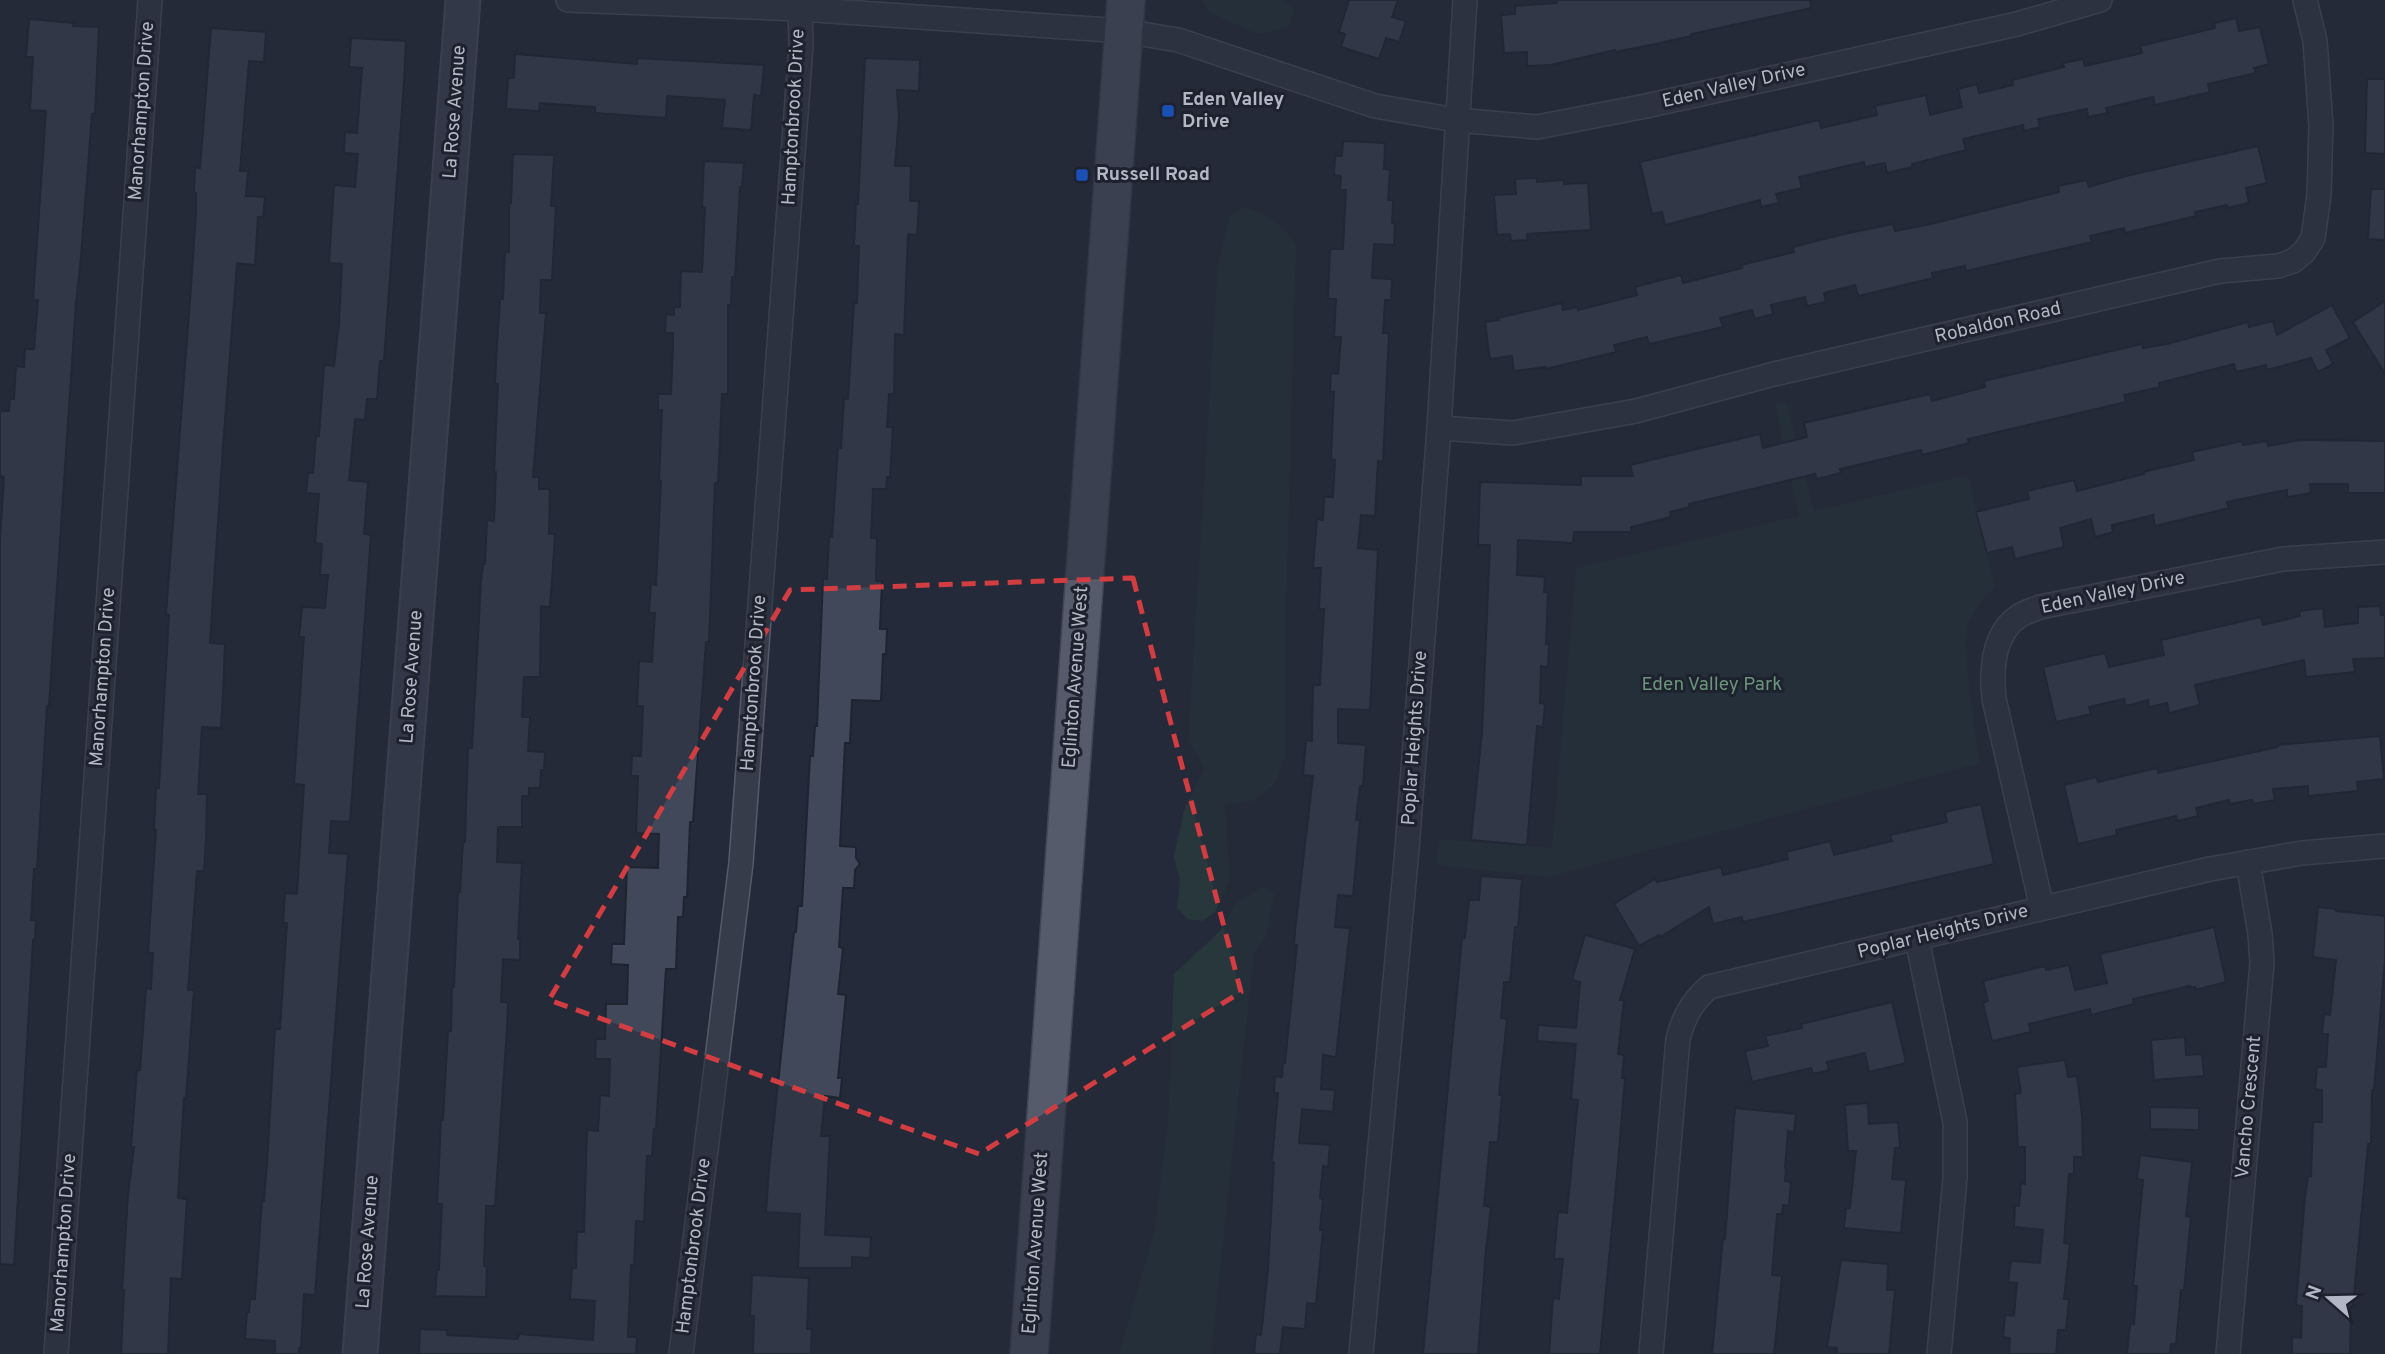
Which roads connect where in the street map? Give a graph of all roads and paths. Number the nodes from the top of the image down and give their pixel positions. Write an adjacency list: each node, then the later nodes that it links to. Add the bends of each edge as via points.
1 (150, 0): 16 (street, Manorhampton Drive)
2 (463, 0): 17 (street, La Rose Avenue)
3 (568, 0): 7 (street)
4 (1465, 0): 9 (street, Poplar Heights Drive)
5 (2100, 0): 9 (street, Eden Valley Drive, via 2017,24 1537,127)
6 (2305, 0): 10 (street, Robaldon Road, via 2315,41 2320,164 2313,238 2293,261 2220,271 1774,374 1636,411 1513,433)
7 (800, 5): 8 (street); 18 (street, Hamptonbrook Drive, via 800,59 741,863)
8 (1125, 16): 9 (street, Eden Valley Drive, via 1178,40 1375,106); 19 (main road, Eglinton Avenue West)
9 (1457, 120): 10 (street, Poplar Heights Drive)
10 (1439, 428): 20 (street, Poplar Heights Drive)
11 (2385, 552): 14 (street, Eden Valley Drive, via 2283,559 2040,607 2019,616 2006,629 1992,666 1994,699)
12 (2385, 846): 13 (street, Poplar Heights Drive)
13 (2248, 862): 14 (street, Poplar Heights Drive); 23 (street, Vancho Crescent, via 2262,962)
14 (2042, 908): 15 (street, Poplar Heights Drive)
15 (1917, 939): 21 (street, Poplar Heights Drive, via 1729,981 1709,987 1694,1000 1678,1038); 22 (street, via 1955,1122 1955,1178)
16 (56, 1354)
17 (360, 1354)
18 (681, 1354)
19 (1028, 1354)
20 (1361, 1354)
21 (1651, 1354)
22 (1939, 1354)
23 (2228, 1354)

